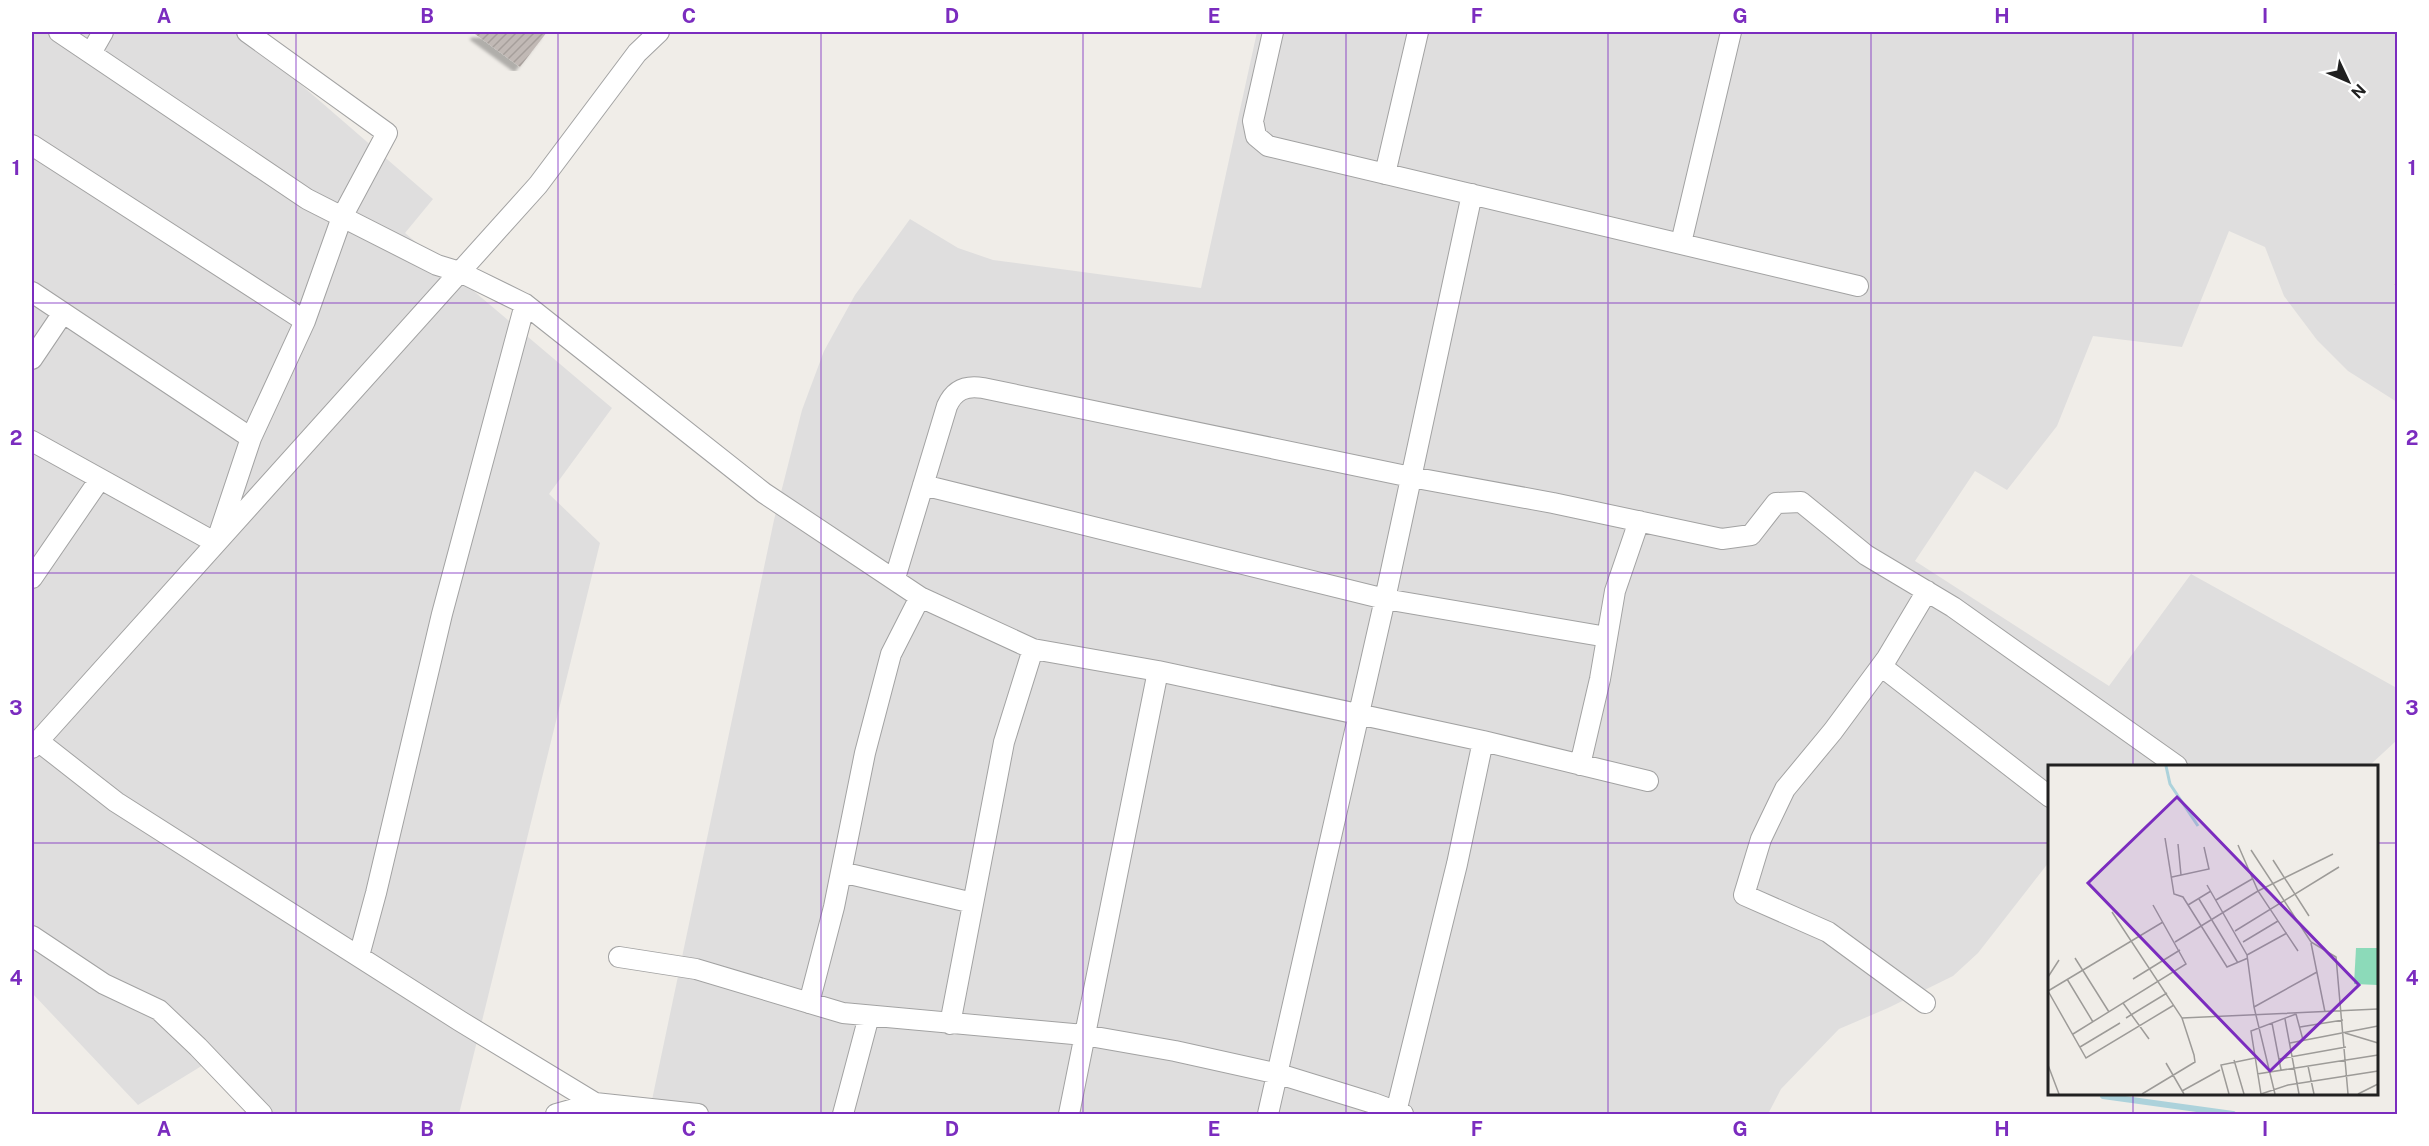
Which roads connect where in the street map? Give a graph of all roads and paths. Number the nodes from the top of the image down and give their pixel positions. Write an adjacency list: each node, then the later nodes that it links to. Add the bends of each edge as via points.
1 (59, 32): 8 (street)
2 (103, 32): 8 (street)
3 (247, 32): 12 (street, via 387,133)
4 (659, 32): 14 (street, via 637,53 538,185)
5 (1273, 32): 10 (street, via 1253,121 1256,136 1268,146)
6 (1418, 32): 10 (street)
7 (1731, 32): 13 (street)
8 (91, 53): 12 (street, via 307,199)
9 (32, 145): 19 (street)
10 (1385, 174): 11 (street)
11 (1472, 194): 13 (street); 23 (street)
12 (342, 217): 14 (street, via 437,265); 19 (street)
13 (1681, 243): 15 (street)
14 (460, 272): 17 (street); 27 (street)
15 (1858, 285)
16 (32, 292): 18 (street)
17 (525, 304): 29 (street, via 764,493); 47 (street, via 442,614)
18 (63, 313): 20 (street); 21 (street)
19 (305, 321): 21 (street)
20 (32, 359)
21 (251, 438): 27 (street)
22 (32, 441): 24 (street)
23 (1411, 477): 25 (street, via 969,387 950,399); 26 (street); 32 (street)
24 (99, 479): 27 (street); 28 (street)
25 (923, 485): 29 (street); 32 (street)
26 (1639, 521): 30 (street, via 1722,539 1751,535 1776,502 1802,502 1866,555); 33 (street, via 1615,591)
27 (216, 543): 39 (street)
28 (32, 578)
29 (894, 578): 31 (street)
30 (1927, 591): 35 (street); 41 (street)
31 (920, 597): 34 (street); 44 (street, via 891,654)
32 (1385, 599): 33 (street); 37 (street)
33 (1607, 637): 40 (street)
34 (1033, 649): 36 (street); 45 (street, via 1004,742)
35 (1881, 666): 43 (street); 50 (street, via 1785,789 1761,839 1744,895 1828,932)
36 (1158, 671): 37 (street); 53 (street)
37 (1358, 716): 38 (street); 54 (street)
38 (1484, 741): 40 (street); 56 (street)
39 (35, 745): 47 (street, via 116,802)
40 (1580, 765): 42 (street)
41 (2176, 765)
42 (1648, 781)
43 (2048, 796)
44 (841, 872): 45 (street); 49 (street)
45 (973, 903): 52 (street)
46 (32, 936): 57 (street, via 104,984 159,1010)
47 (358, 956): 55 (street)
48 (619, 957): 49 (street, via 696,969)
49 (809, 1003): 51 (street)
50 (1925, 1003)
51 (869, 1016): 52 (street); 60 (street)
52 (950, 1024): 53 (street)
53 (1084, 1035): 54 (street, via 1175,1050); 61 (street)
54 (1279, 1074): 56 (street); 62 (street)
55 (595, 1103): 58 (street); 59 (street)
56 (1400, 1113)
57 (262, 1114)
58 (556, 1114)
59 (698, 1114)
60 (843, 1114)
61 (1069, 1114)
62 (1268, 1114)

